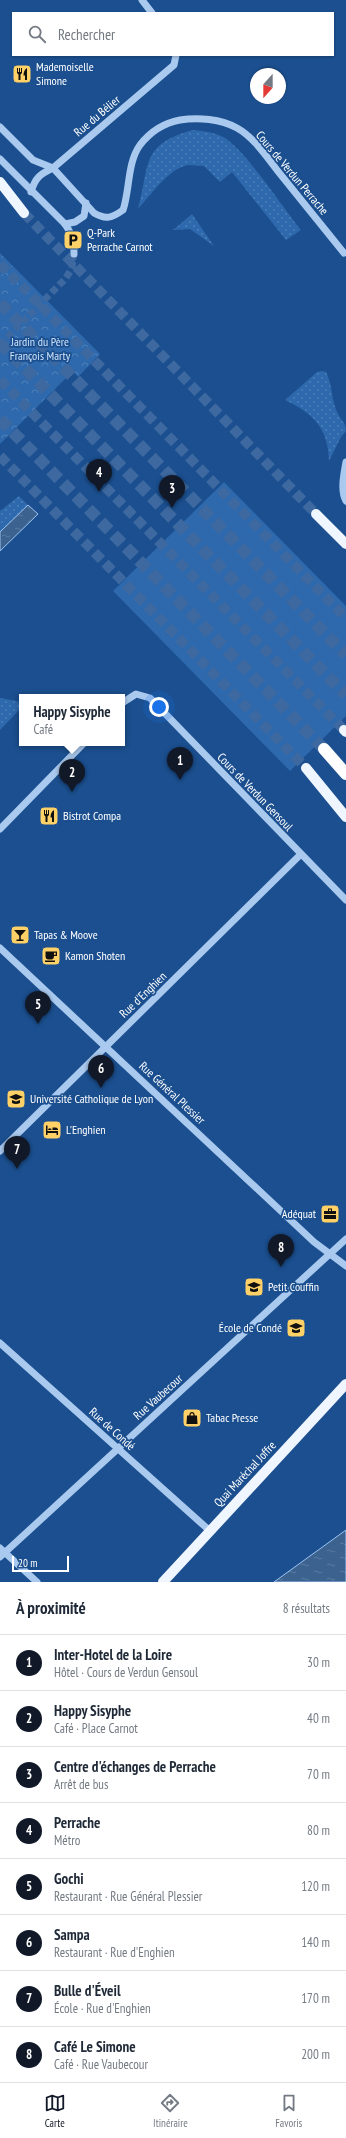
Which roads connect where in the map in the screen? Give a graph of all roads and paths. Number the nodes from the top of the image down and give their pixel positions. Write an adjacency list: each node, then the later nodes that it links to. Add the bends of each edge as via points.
1 (142, 0): 2 (street)
2 (151, 12)
3 (176, 56): 6 (street, Rue du Bélier, via 174,65)
4 (0, 127): 6 (street, Cours de Verdun Perrache, via 33,160)
5 (0, 158): 9 (street)
6 (53, 168): 9 (street, Rue du Bélier, via 34,181); 10 (street, Cours de Verdun Perrache)
7 (0, 182): 8 (main road, via 24,213)
8 (0, 192)
9 (31, 192): 11 (street)
10 (86, 203): 11 (street, via 84,216 75,222); 12 (street, Cours de Verdun Perrache, via 102,218 114,217 123,210 128,197 134,159 140,146 155,130 174,122 194,118 223,123 237,128 256,144)
11 (65, 224): 13 (street, via 72,234)
12 (344, 253)
13 (74, 254)
14 (346, 462): 15 (street)
15 (346, 501)
16 (316, 514): 17 (main road)
17 (346, 544)
18 (125, 701): 25 (street, Cours de Verdun Gensoul, via 136,694 150,698)
19 (81, 746): 24 (street)
20 (324, 749): 22 (highway)
21 (306, 768): 23 (main road)
22 (346, 774)
23 (346, 817)
24 (0, 829)
25 (300, 855): 26 (street, Cours de Verdun Gensoul); 28 (street, Rue d'Enghien)
26 (346, 900)
27 (0, 948): 28 (street, Rue Général Plessier)
28 (106, 1046): 29 (street, Rue d'Enghien); 31 (street, Rue Général Plessier, via 314,1242)
29 (0, 1151)
30 (346, 1239): 31 (street, Rue Vaubecour)
31 (330, 1253): 32 (street, Rue Général Plessier); 35 (street, Rue Vaubecour)
32 (346, 1266)
33 (0, 1343): 35 (street, Rue de Condé)
34 (346, 1384): 36 (main road, Quai Maréchal Joffre)
35 (118, 1450): 36 (street, Rue de Condé); 37 (street, Rue Vaubecour)
36 (210, 1532): 39 (main road, Quai Maréchal Joffre)
37 (2, 1552): 38 (street)
38 (37, 1582)
39 (163, 1582)

